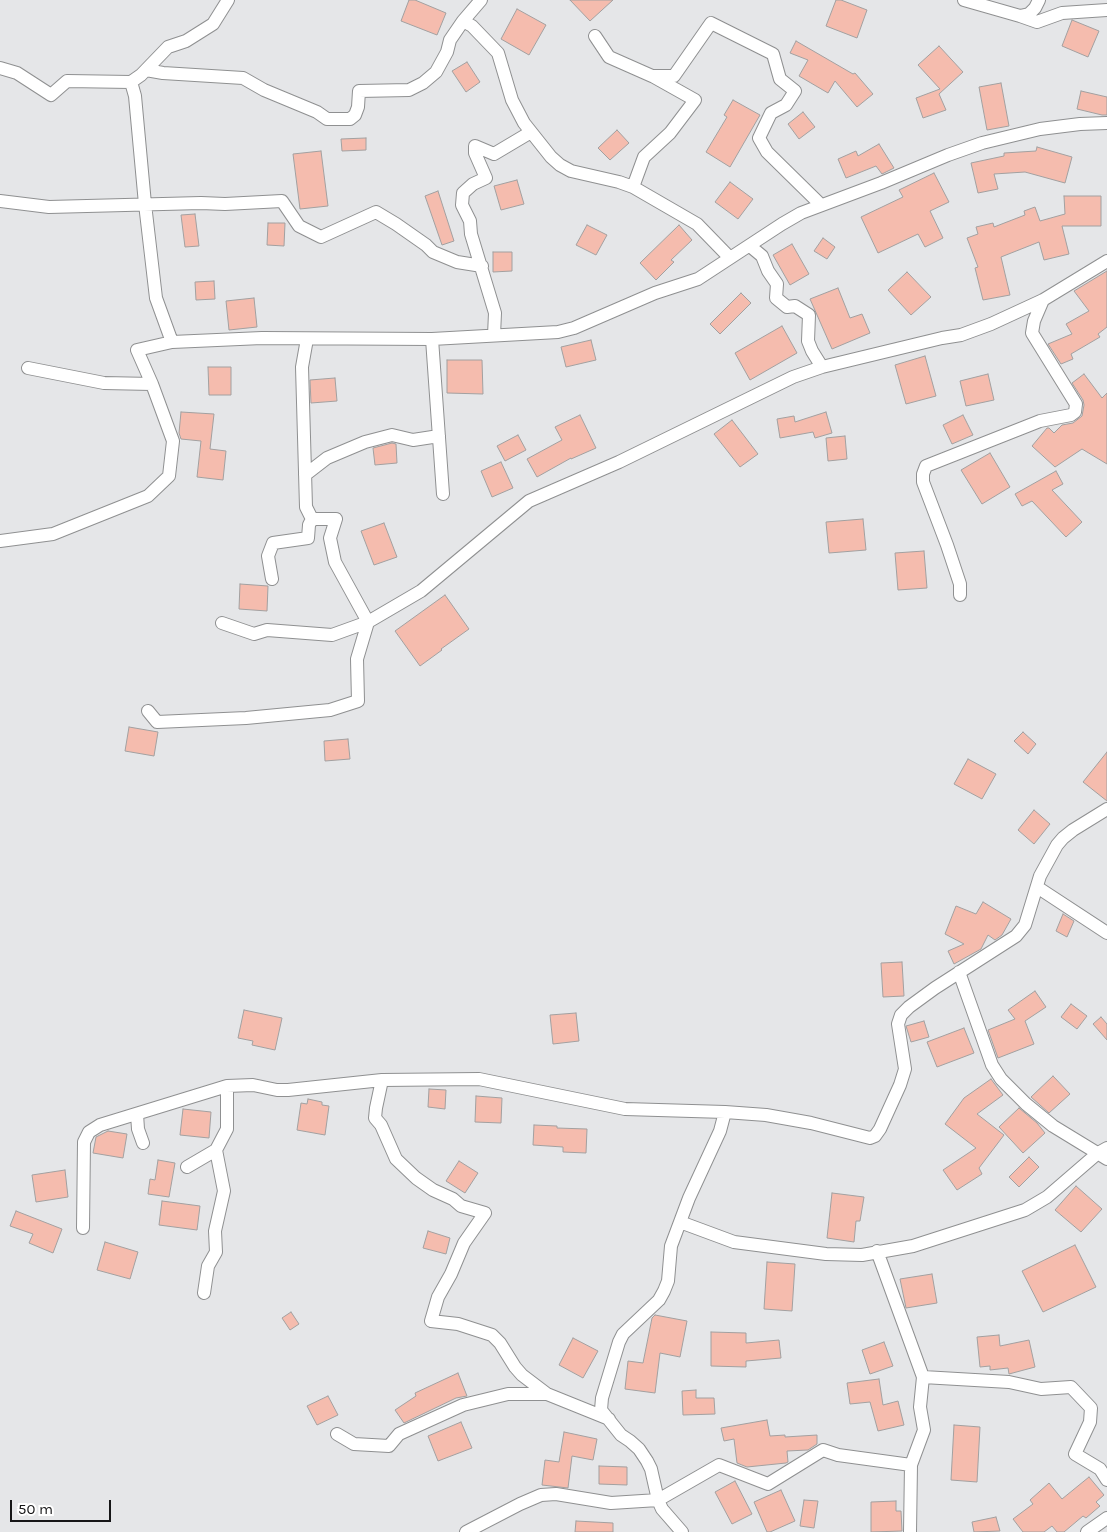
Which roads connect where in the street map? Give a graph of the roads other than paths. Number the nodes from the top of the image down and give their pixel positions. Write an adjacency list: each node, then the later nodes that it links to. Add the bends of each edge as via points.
1 (228, 0): 10 (street, via 213,24 186,41 168,46)
2 (481, 0): 7 (street)
3 (964, 0): 6 (street)
4 (1039, 0): 6 (street, via 1029,14)
5 (1107, 10): 6 (street, via 1062,13 1037,22)
6 (1020, 16)
7 (463, 21): 10 (street, via 450,40 436,72 409,90 359,92 358,108 350,119 327,119 243,78); 14 (street, via 498,53 512,100)
8 (595, 36): 11 (street, via 609,57)
9 (0, 68): 12 (street, via 17,74 51,95 67,81)
10 (146, 70): 12 (street)
11 (652, 76): 15 (street, via 695,100 670,133 644,157); 18 (street, via 674,76 711,23 773,54 780,79 795,91 786,105 771,113 759,138 767,152)
12 (131, 82): 17 (street)
13 (1107, 123): 18 (street, via 1040,129 982,144)
14 (531, 132): 15 (street, via 551,157 571,171); 22 (street, via 494,154 475,146 486,178 464,193 462,205 470,221)
15 (632, 187): 20 (street, via 697,224)
16 (0, 201): 17 (street, via 49,207)
17 (145, 204): 22 (street, via 282,200 299,226 321,237 376,212 433,252 457,262); 27 (street, via 156,298)
18 (821, 205): 19 (street, via 794,217)
19 (750, 246): 20 (street); 28 (street, via 762,256 777,284 776,298 787,307 795,306 809,315 808,342)
20 (730, 258): 24 (street, via 698,279 655,293 574,328 558,332)
21 (1107, 261): 23 (street)
22 (482, 266): 24 (street, via 495,313)
23 (1043, 300): 28 (street, via 961,335); 37 (street, via 1032,333 1076,404 1075,412 1040,421 926,466 923,474 923,482 960,584)
24 (494, 335): 26 (street)
25 (307, 339): 26 (street); 27 (street); 32 (street, via 302,367)
26 (432, 339): 31 (street)
27 (172, 342): 30 (street, via 137,350)
28 (822, 367): 38 (street, via 793,377 619,462 529,501 421,591)
29 (28, 368): 30 (street, via 104,384)
30 (152, 384): 35 (street, via 173,441 169,476 148,496 54,534)
31 (439, 436): 32 (street, via 413,440 392,435 366,442 327,458); 33 (street)
32 (306, 475): 34 (street, via 306,507)
33 (443, 494)
34 (312, 520): 36 (street, via 308,538 273,543 268,556); 38 (street, via 336,518 330,538 335,562)
35 (0, 541)
36 (272, 579)
37 (960, 595)
38 (368, 622): 39 (street, via 332,635 267,630 254,634); 40 (street, via 357,659 358,701 330,710 246,718 157,722)
39 (222, 623)
40 (148, 711)
41 (1107, 809): 42 (street, via 1063,838 1040,876)
42 (1037, 887): 43 (street); 44 (street, via 1025,925 1016,936)
43 (1107, 933)
44 (959, 972): 47 (street, via 909,1007 898,1019 905,1069 875,1136 870,1138 766,1115); 51 (street, via 992,1065 1001,1079 1053,1126)
45 (382, 1080): 46 (street, via 288,1090 253,1085); 47 (street, via 478,1079 625,1109); 58 (street, via 375,1118 396,1159 433,1190 454,1198 461,1206 485,1213 464,1243 430,1320 458,1324 492,1335 518,1372)
46 (228, 1086): 48 (street); 50 (street, via 227,1129)
47 (725, 1112): 53 (street, via 720,1131)
48 (137, 1114): 49 (street); 54 (street, via 100,1125 86,1136)
49 (143, 1143)
50 (216, 1150): 52 (street); 56 (street, via 224,1191 215,1231 216,1252 208,1266)
51 (1104, 1154): 55 (street, via 1026,1210 914,1246)
52 (187, 1167)
53 (680, 1222): 55 (street, via 734,1242 826,1254 862,1255); 59 (street, via 671,1246 668,1281 660,1300 634,1322 619,1342 600,1410)
54 (83, 1228)
55 (877, 1251): 57 (street)
56 (204, 1294)
57 (923, 1377): 61 (street, via 920,1407 924,1430); 62 (street, via 1009,1382 1041,1390 1071,1387 1092,1408 1090,1422 1075,1454 1100,1469)
58 (547, 1394): 59 (street); 60 (street, via 508,1394 463,1404 399,1434 389,1446 354,1444)
59 (609, 1419): 63 (street, via 647,1461)
60 (337, 1434)
61 (911, 1465): 63 (street, via 823,1450 768,1484 719,1465); 67 (street)
62 (1107, 1480)
63 (658, 1500): 65 (street, via 611,1502 541,1495); 66 (street)
64 (1107, 1518): 68 (street)
65 (466, 1532)
66 (682, 1532)
67 (910, 1532)
68 (1087, 1532)

